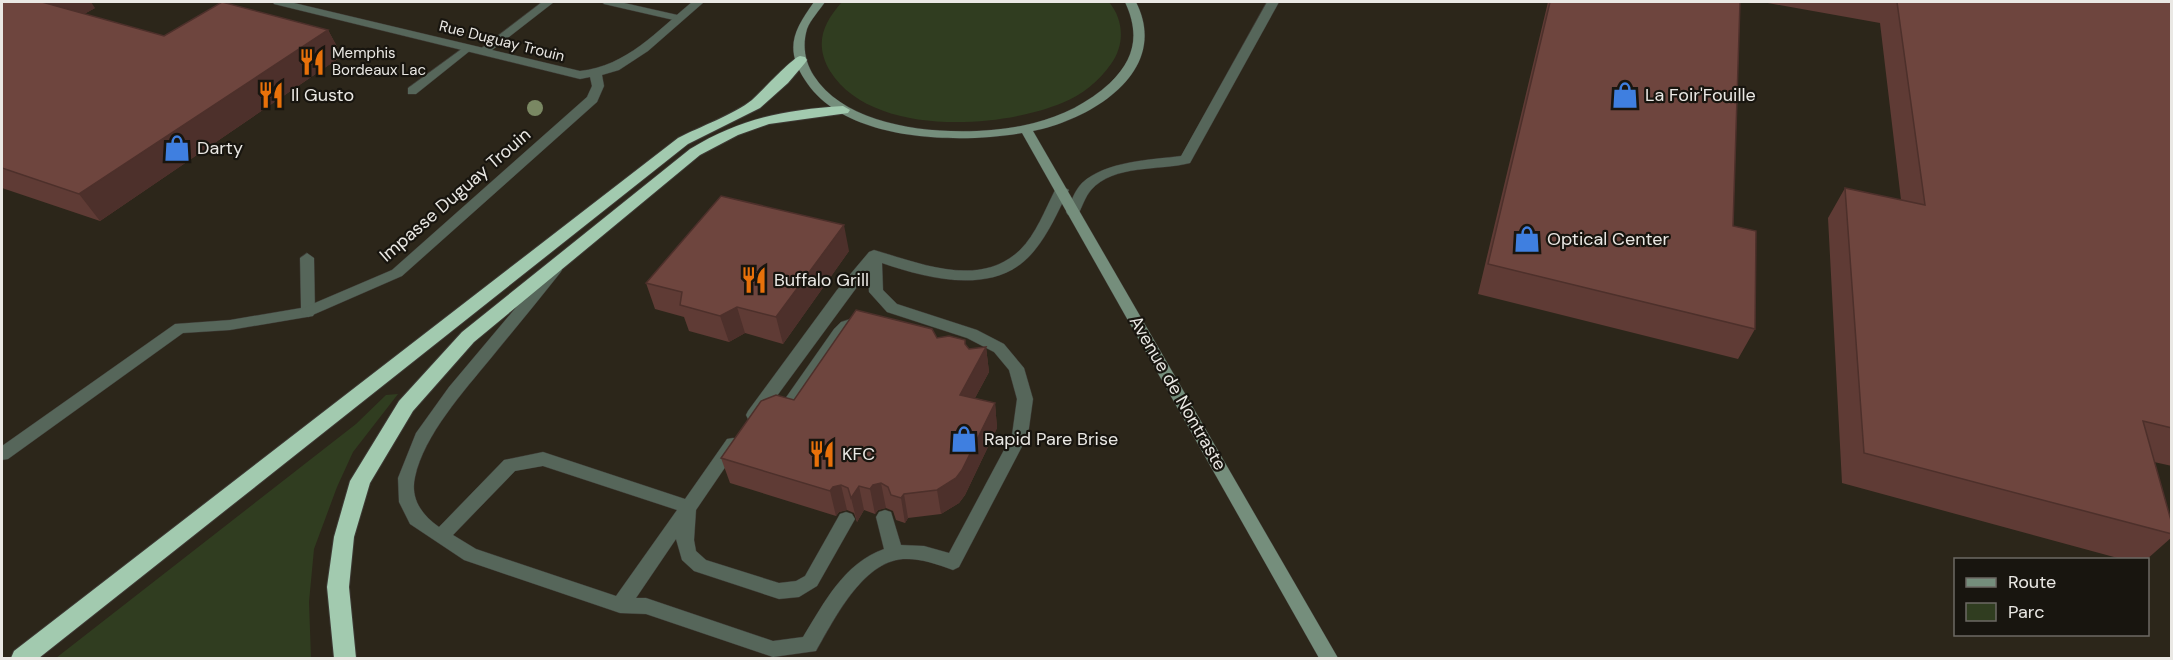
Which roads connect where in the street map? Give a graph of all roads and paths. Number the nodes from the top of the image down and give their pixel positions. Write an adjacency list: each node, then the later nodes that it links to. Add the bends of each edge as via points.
1 (278, 2): 9 (street, Rue Duguay Trouin)
2 (548, 2): 10 (street)
3 (608, 2): 8 (street)
4 (698, 2): 8 (street, Rue Duguay Trouin)
5 (819, 2): 11 (street, via 801,28)
6 (1131, 2): 15 (street, via 1142,30 1137,59 1114,88 1077,112)
7 (1273, 2): 17 (street, via 1185,160 1140,166 1098,179 1086,188)
8 (678, 18): 12 (street, Rue Duguay Trouin, via 634,58)
9 (467, 48): 10 (street, Rue Duguay Trouin); 13 (street)
10 (483, 52): 12 (street, Rue Duguay Trouin, via 571,74)
11 (800, 60): 14 (street, via 814,87); 33 (highway, via 766,96 683,141)
12 (596, 75): 21 (street, Impasse Duguay Trouin, via 598,86 593,99 397,273)
13 (412, 91)
14 (843, 110): 15 (street, via 881,126 927,135 977,136); 18 (highway, via 762,119 715,139)
15 (1026, 129): 16 (street, Avenue de Nontraste)
16 (1062, 190): 17 (street, Avenue de Nontraste); 19 (street, via 1024,254 1010,265 987,273 939,274)
17 (1073, 212): 35 (street, Avenue de Nontraste)
18 (570, 251): 30 (street, via 455,391 422,438 406,478 408,502 416,519); 34 (highway, via 468,337 406,406 360,481 344,537 338,587)
19 (874, 255): 23 (street, via 876,292 892,308); 25 (street)
20 (307, 258): 21 (street)
21 (308, 312): 26 (street, Impasse Duguay Trouin, via 230,325 180,328)
22 (868, 321): 25 (street, via 839,333 786,410)
23 (972, 334): 24 (street); 31 (street, via 999,348 1016,369 1025,399 1020,435 953,562 924,553)
24 (980, 356)
25 (744, 428): 27 (street)
26 (2, 454)
27 (688, 507): 29 (street, via 684,550 690,560 779,591 799,589 811,581); 30 (street, via 543,459 510,465); 32 (street)
28 (885, 517): 31 (street)
29 (846, 519)
30 (440, 537): 32 (street, via 470,555)
31 (894, 553): 32 (street, via 865,568 846,585 809,645 773,649 645,606)
32 (620, 605)
33 (22, 658)
34 (345, 658)
35 (1329, 658)

